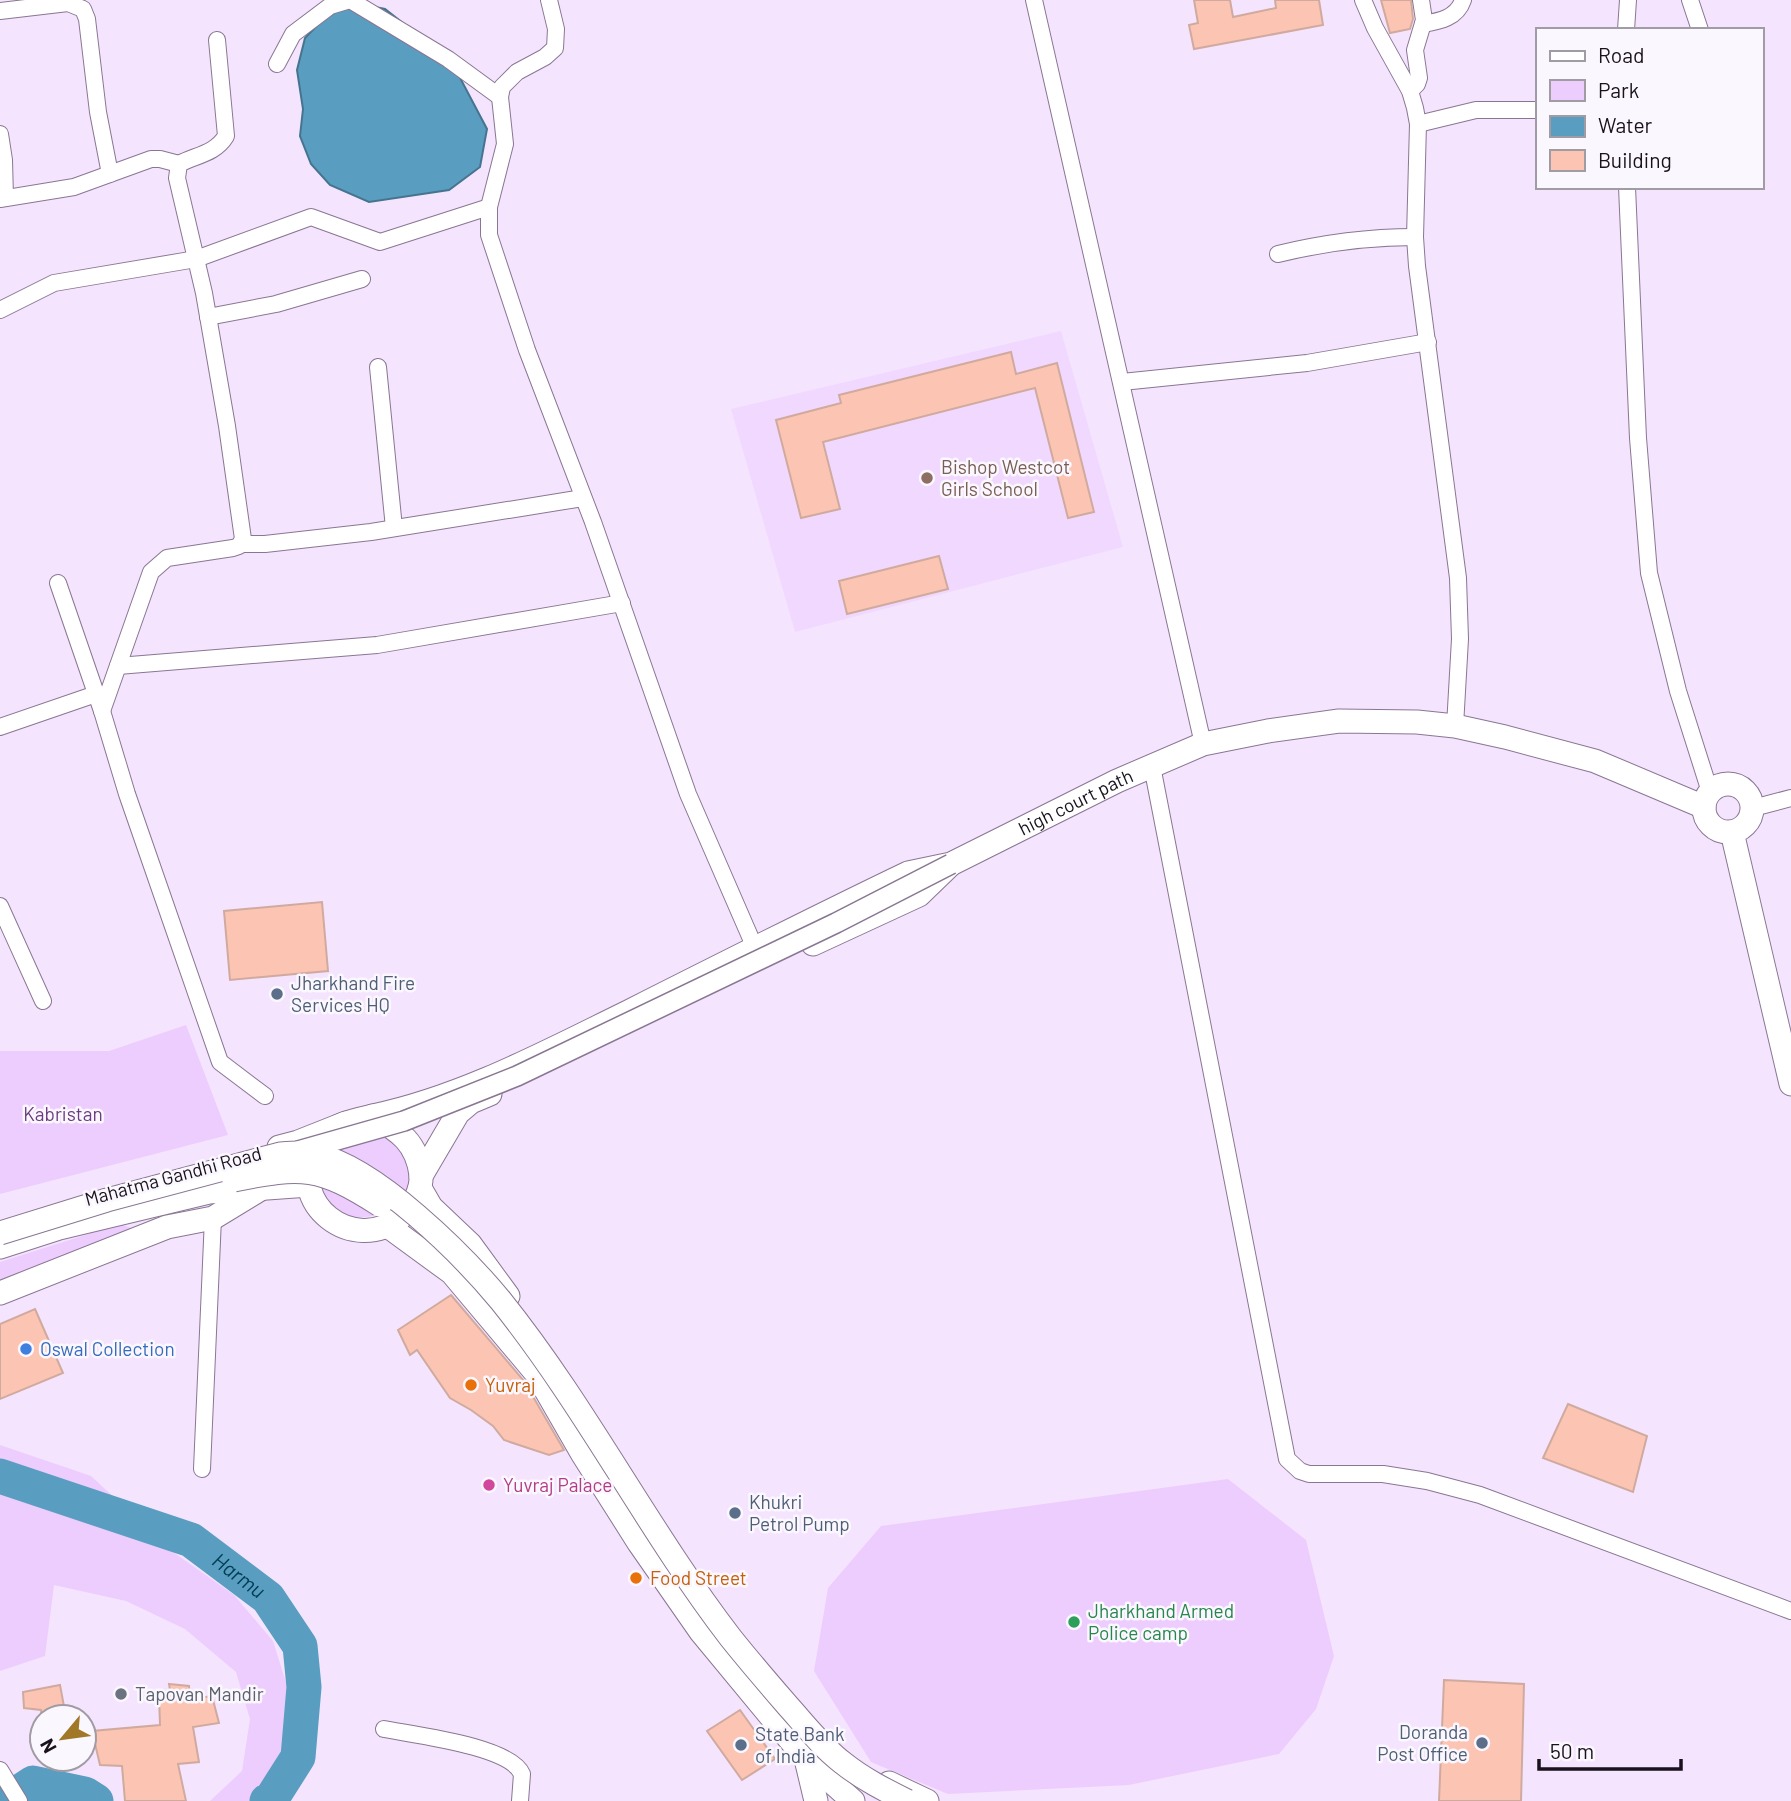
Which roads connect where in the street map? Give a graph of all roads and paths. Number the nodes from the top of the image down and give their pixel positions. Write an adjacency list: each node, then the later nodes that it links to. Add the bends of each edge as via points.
1 (549, 0): 15 (street, via 555,48 508,79)
2 (1034, 0): 32 (street)
3 (1363, 0): 14 (street)
4 (1421, 0): 9 (street)
5 (1463, 0): 9 (street, via 1454,14)
6 (1628, 0): 10 (street)
7 (1690, 0): 11 (street)
8 (0, 11): 20 (street, via 68,3 83,9)
9 (1423, 24): 14 (street, via 1415,45 1419,78)
10 (1626, 28)
11 (1699, 28)
12 (217, 40): 19 (street, via 226,136 208,153)
13 (277, 64): 15 (street, via 293,34 330,6 350,0 448,59)
14 (1410, 90): 17 (street)
15 (500, 97): 23 (street, via 505,144)
16 (1536, 110): 17 (street, via 1476,110)
17 (1418, 124): 24 (street)
18 (0, 134): 22 (street)
19 (179, 164): 20 (street, via 151,159); 26 (street, via 178,185)
20 (110, 174): 22 (street, via 56,192)
21 (1627, 189): 46 (street, via 1649,573)
22 (2, 199)
23 (489, 207): 26 (street, via 380,242 311,217); 33 (street, via 493,247)
24 (1415, 237): 25 (street, via 1380,237); 30 (street)
25 (1278, 254)
26 (197, 259): 28 (street, via 54,283); 29 (street)
27 (362, 279): 29 (street, via 289,301)
28 (0, 310)
29 (208, 317): 35 (street, via 244,535)
30 (1428, 342): 32 (street, via 1307,363); 41 (street, via 1458,578)
31 (378, 367): 34 (street)
32 (1122, 382): 43 (street)
33 (583, 498): 34 (street); 37 (street)
34 (394, 528): 35 (street)
35 (241, 544): 38 (street, via 181,555 159,564 146,582)
36 (58, 583): 39 (street)
37 (622, 603): 38 (street, via 377,645); 51 (street, via 688,794)
38 (118, 666): 40 (street)
39 (96, 695): 40 (street); 42 (street)
40 (102, 711): 54 (street, via 220,1062)
41 (1455, 726): 43 (main road, high court path, via 1339,721); 46 (main road, high court path, via 1595,761)
42 (0, 727)
43 (1203, 744): 44 (main road, high court path)
44 (1152, 766): 49 (main road, high court path); 69 (street, via 1287,1459 1309,1474 1383,1474 1480,1495)
45 (1791, 798): 47 (street)
46 (1707, 799): 47 (main road, via 1724,783 1733,784 1747,792); 48 (main road, via 1709,823)
47 (1752, 808): 48 (main road, via 1746,824)
48 (1732, 832): 53 (main road)
49 (951, 864): 51 (main road, via 908,873); 57 (street, bridge, via 517,1076 404,1121); 58 (main road, via 919,895 471,1102 458,1113)
50 (0, 906): 52 (street)
51 (755, 948): 55 (main road, via 523,1063 452,1093)
52 (43, 1001)
53 (1791, 1084)
54 (265, 1097)
55 (373, 1116): 56 (main road); 58 (main road, via 397,1129 415,1150)
56 (346, 1123): 59 (main road, via 323,1136 310,1159); 63 (main road, Mahatma Gandhi Road, via 298,1142 61,1206)
57 (293, 1153): 64 (main road, bridge, via 107,1200); 78 (main road, bridge, via 330,1158 369,1180 413,1212 464,1261 538,1352 682,1572 757,1671 842,1763)
58 (420, 1182): 62 (main road, via 409,1211); 79 (main road, via 431,1207 470,1244 514,1304 704,1585 759,1657 826,1733 871,1775)
59 (309, 1185): 60 (main road, Mahatma Gandhi Road); 62 (main road, via 319,1209 339,1226 364,1232)
60 (263, 1187): 61 (main road); 66 (main road, Mahatma Gandhi Road, via 209,1192 59,1228)
61 (213, 1218): 67 (main road, via 167,1227); 68 (street)
62 (389, 1227): 71 (main road, via 452,1273 536,1373 639,1544 701,1632)
63 (0, 1228)
64 (0, 1233)
65 (0, 1241): 77 (main road, bridge, via 91,1214 284,1170 315,1173 361,1192 425,1240 482,1295 527,1352 691,1603 736,1663 810,1751)
66 (0, 1248)
67 (0, 1293)
68 (202, 1469)
69 (1791, 1611)
70 (384, 1729): 74 (street, via 505,1757 522,1774)
71 (806, 1759): 75 (main road); 76 (main road)
72 (2, 1773): 73 (street)
73 (19, 1801)
74 (520, 1801)
75 (816, 1801)
76 (853, 1801)
77 (878, 1801)
78 (907, 1801)
79 (927, 1801)

